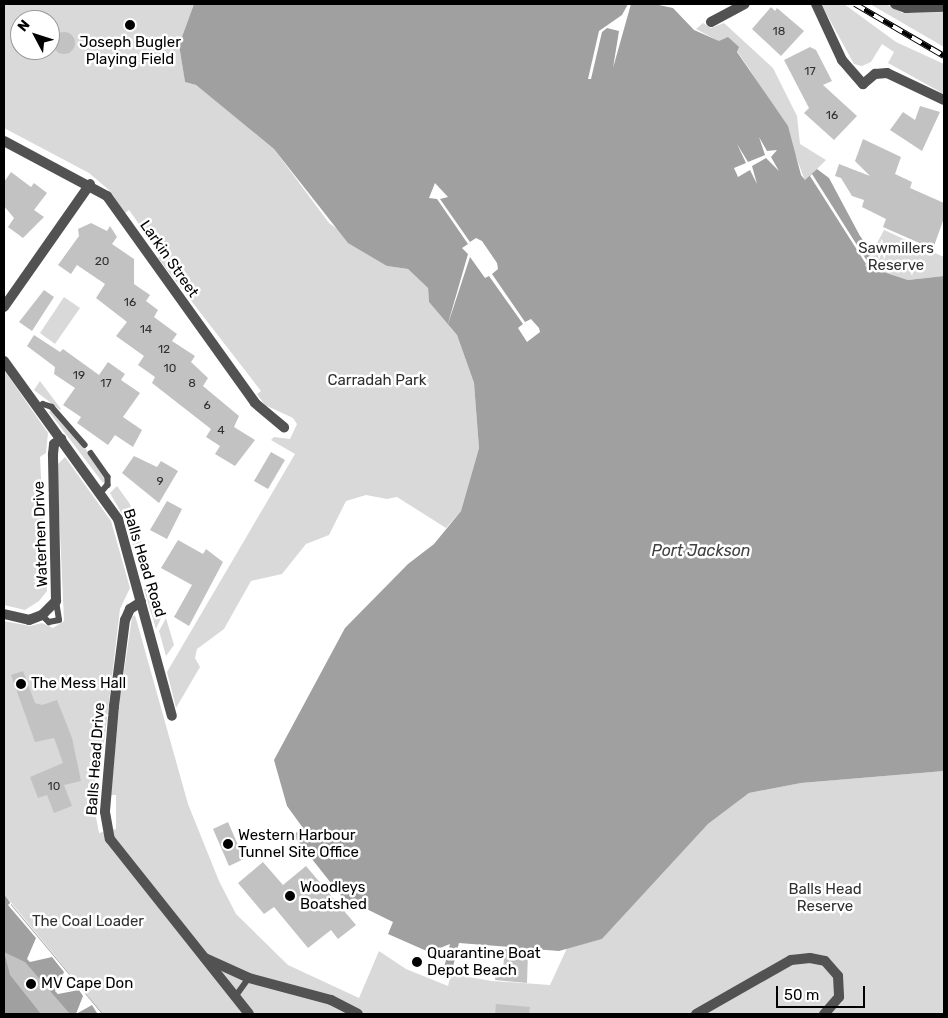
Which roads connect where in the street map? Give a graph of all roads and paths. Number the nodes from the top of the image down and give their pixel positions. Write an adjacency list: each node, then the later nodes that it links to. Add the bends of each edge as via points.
1 (745, 4): 5 (street)
2 (816, 4): 6 (street, via 842,60 863,84 875,74 887,73)
3 (895, 4): 4 (street, via 906,8)
4 (944, 7)
5 (711, 22)
6 (944, 100)
7 (4, 141): 8 (street, Larkin Street)
8 (90, 184): 9 (street); 12 (street, Larkin Street, via 110,199 256,404)
9 (4, 307)
10 (4, 361): 11 (street, Balls Head Road)
11 (38, 408): 13 (street, Balls Head Road); 14 (lane, via 43,404 52,408)
12 (284, 427)
13 (61, 439): 16 (street, Balls Head Road); 18 (street, Waterhen Drive, via 54,444 53,454 56,601 42,615 29,620)
14 (85, 445)
15 (90, 453): 16 (lane, via 109,481)
16 (101, 493): 17 (street, Balls Head Road, via 118,519)
17 (141, 602): 19 (street, Balls Head Road); 20 (street, Balls Head Drive, via 130,609 125,620 105,812 110,840)
18 (4, 614)
19 (172, 716)
20 (200, 954): 21 (street, Balls Head Drive); 22 (street, Balls Head Drive)
21 (248, 978): 22 (lane); 24 (street, Balls Head Drive, via 331,1000)
22 (235, 998): 23 (street, Balls Head Drive)
23 (249, 1014)
24 (358, 1014)
25 (696, 1014): 26 (street, via 791,960 810,958 825,961 838,976 838,997)
26 (824, 1014)

